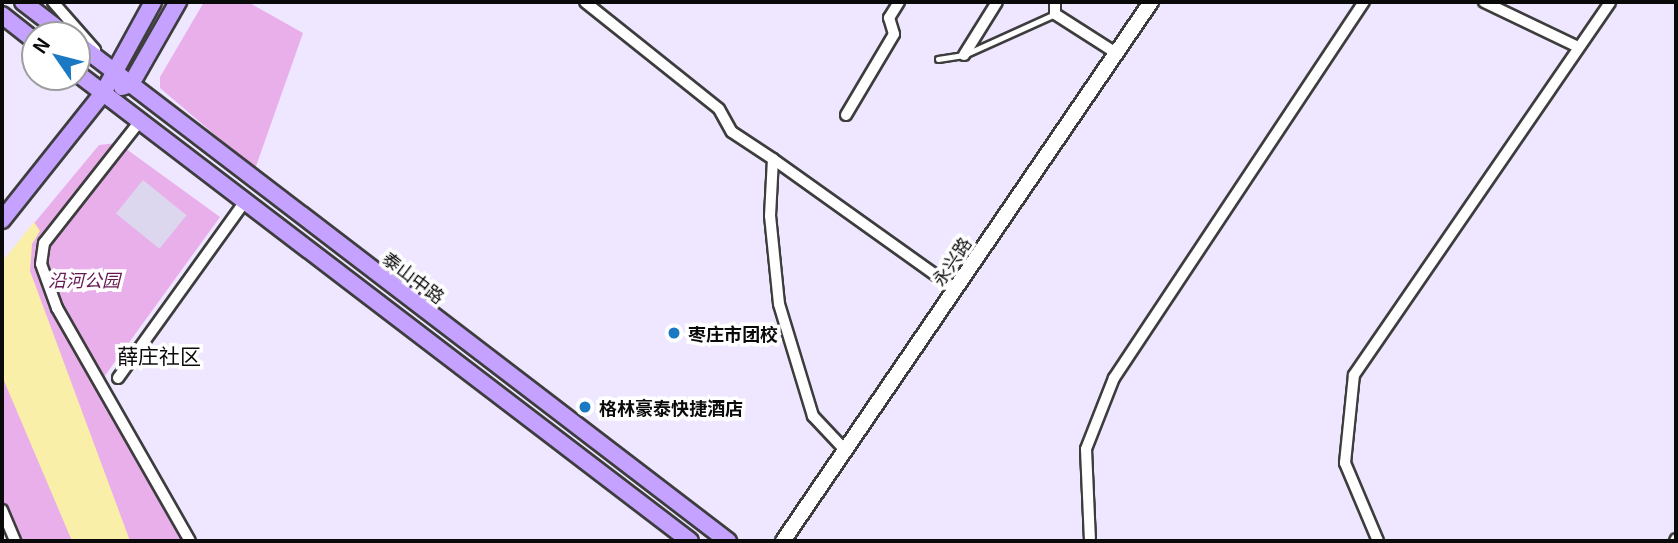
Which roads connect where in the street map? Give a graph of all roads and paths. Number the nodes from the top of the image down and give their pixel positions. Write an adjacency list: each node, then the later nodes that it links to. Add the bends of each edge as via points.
1 (23, 2): 15 (main road)
2 (53, 2): 22 (street)
3 (153, 2): 22 (main road)
4 (178, 2): 24 (main road)
5 (585, 2): 28 (street, via 719,109 732,132)
6 (899, 2): 26 (street, via 889,18 894,34)
7 (997, 2): 20 (street)
8 (1055, 2): 13 (street)
9 (1151, 2): 18 (street, 永兴路)
10 (1364, 2): 40 (street, via 1114,378 1086,449)
11 (1484, 2): 17 (street)
12 (1610, 2): 17 (street)
13 (1055, 14): 18 (street); 20 (lane)
14 (2, 15): 16 (main road)
15 (48, 21)
16 (21, 30)
17 (1578, 47): 41 (street, via 1354,375 1345,463)
18 (1116, 53): 31 (street, 永兴路)
19 (91, 54): 22 (main road, 泰山中路)
20 (964, 55): 21 (lane)
21 (938, 59)
22 (113, 70): 24 (main road, 泰山中路); 25 (main road)
23 (91, 84): 25 (main road)
24 (131, 84): 25 (main road); 38 (main road, 泰山中路)
25 (103, 93): 27 (main road); 30 (main road)
26 (846, 115)
27 (140, 121): 29 (main road); 36 (street, via 44,243 41,264 57,308)
28 (774, 159): 31 (street); 33 (street, via 770,216 779,304 813,416)
29 (245, 201): 32 (street); 37 (main road)
30 (2, 220)
31 (955, 289): 33 (street, 永兴路)
32 (118, 378)
33 (845, 450): 39 (street, 永兴路)
34 (2, 510): 35 (street)
35 (15, 541)
36 (190, 541)
37 (690, 541)
38 (728, 541)
39 (783, 541)
40 (1090, 541)
41 (1378, 541)

